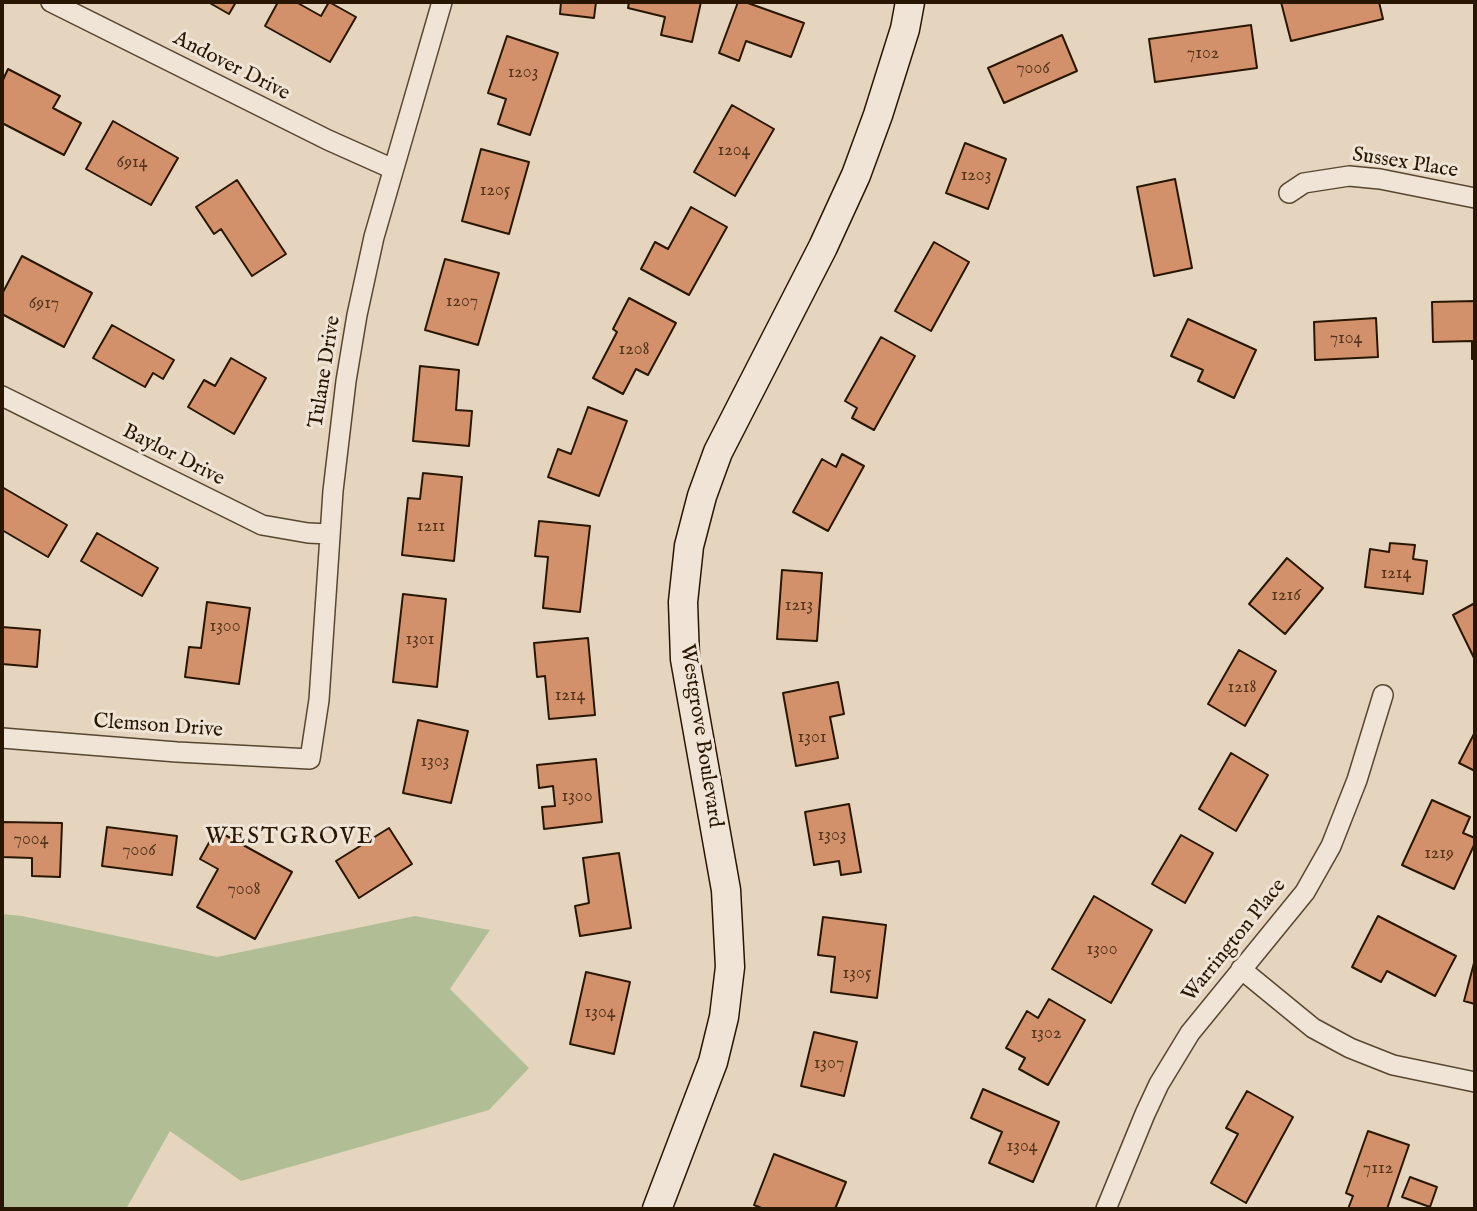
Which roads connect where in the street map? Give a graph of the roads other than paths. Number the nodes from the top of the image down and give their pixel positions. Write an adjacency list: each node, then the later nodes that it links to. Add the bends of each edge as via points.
1 (51, 2): 4 (street, Andover Drive)
2 (442, 2): 4 (street, Tulane Drive)
3 (910, 2): 14 (street, Westgrove Boulevard, via 856,175 718,452 689,546 685,659 726,890 730,967 713,1062)
4 (393, 169): 8 (street, Tulane Drive, via 350,355)
5 (1289, 193): 6 (street, Sussex Place, via 1304,183 1349,176)
6 (1475, 198)
7 (2, 396): 8 (street, Baylor Drive, via 262,526)
8 (330, 534): 11 (street, Tulane Drive, via 319,700)
9 (1383, 695): 12 (street, Warrington Place, via 1331,846 1305,892)
10 (2, 738): 11 (street, Clemson Drive)
11 (310, 759)
12 (1241, 969): 13 (street, via 1313,1028 1350,1048 1393,1065); 15 (street, Warrington Place, via 1201,1017 1159,1084)
13 (1475, 1082)
14 (657, 1209)
15 (1106, 1209)

